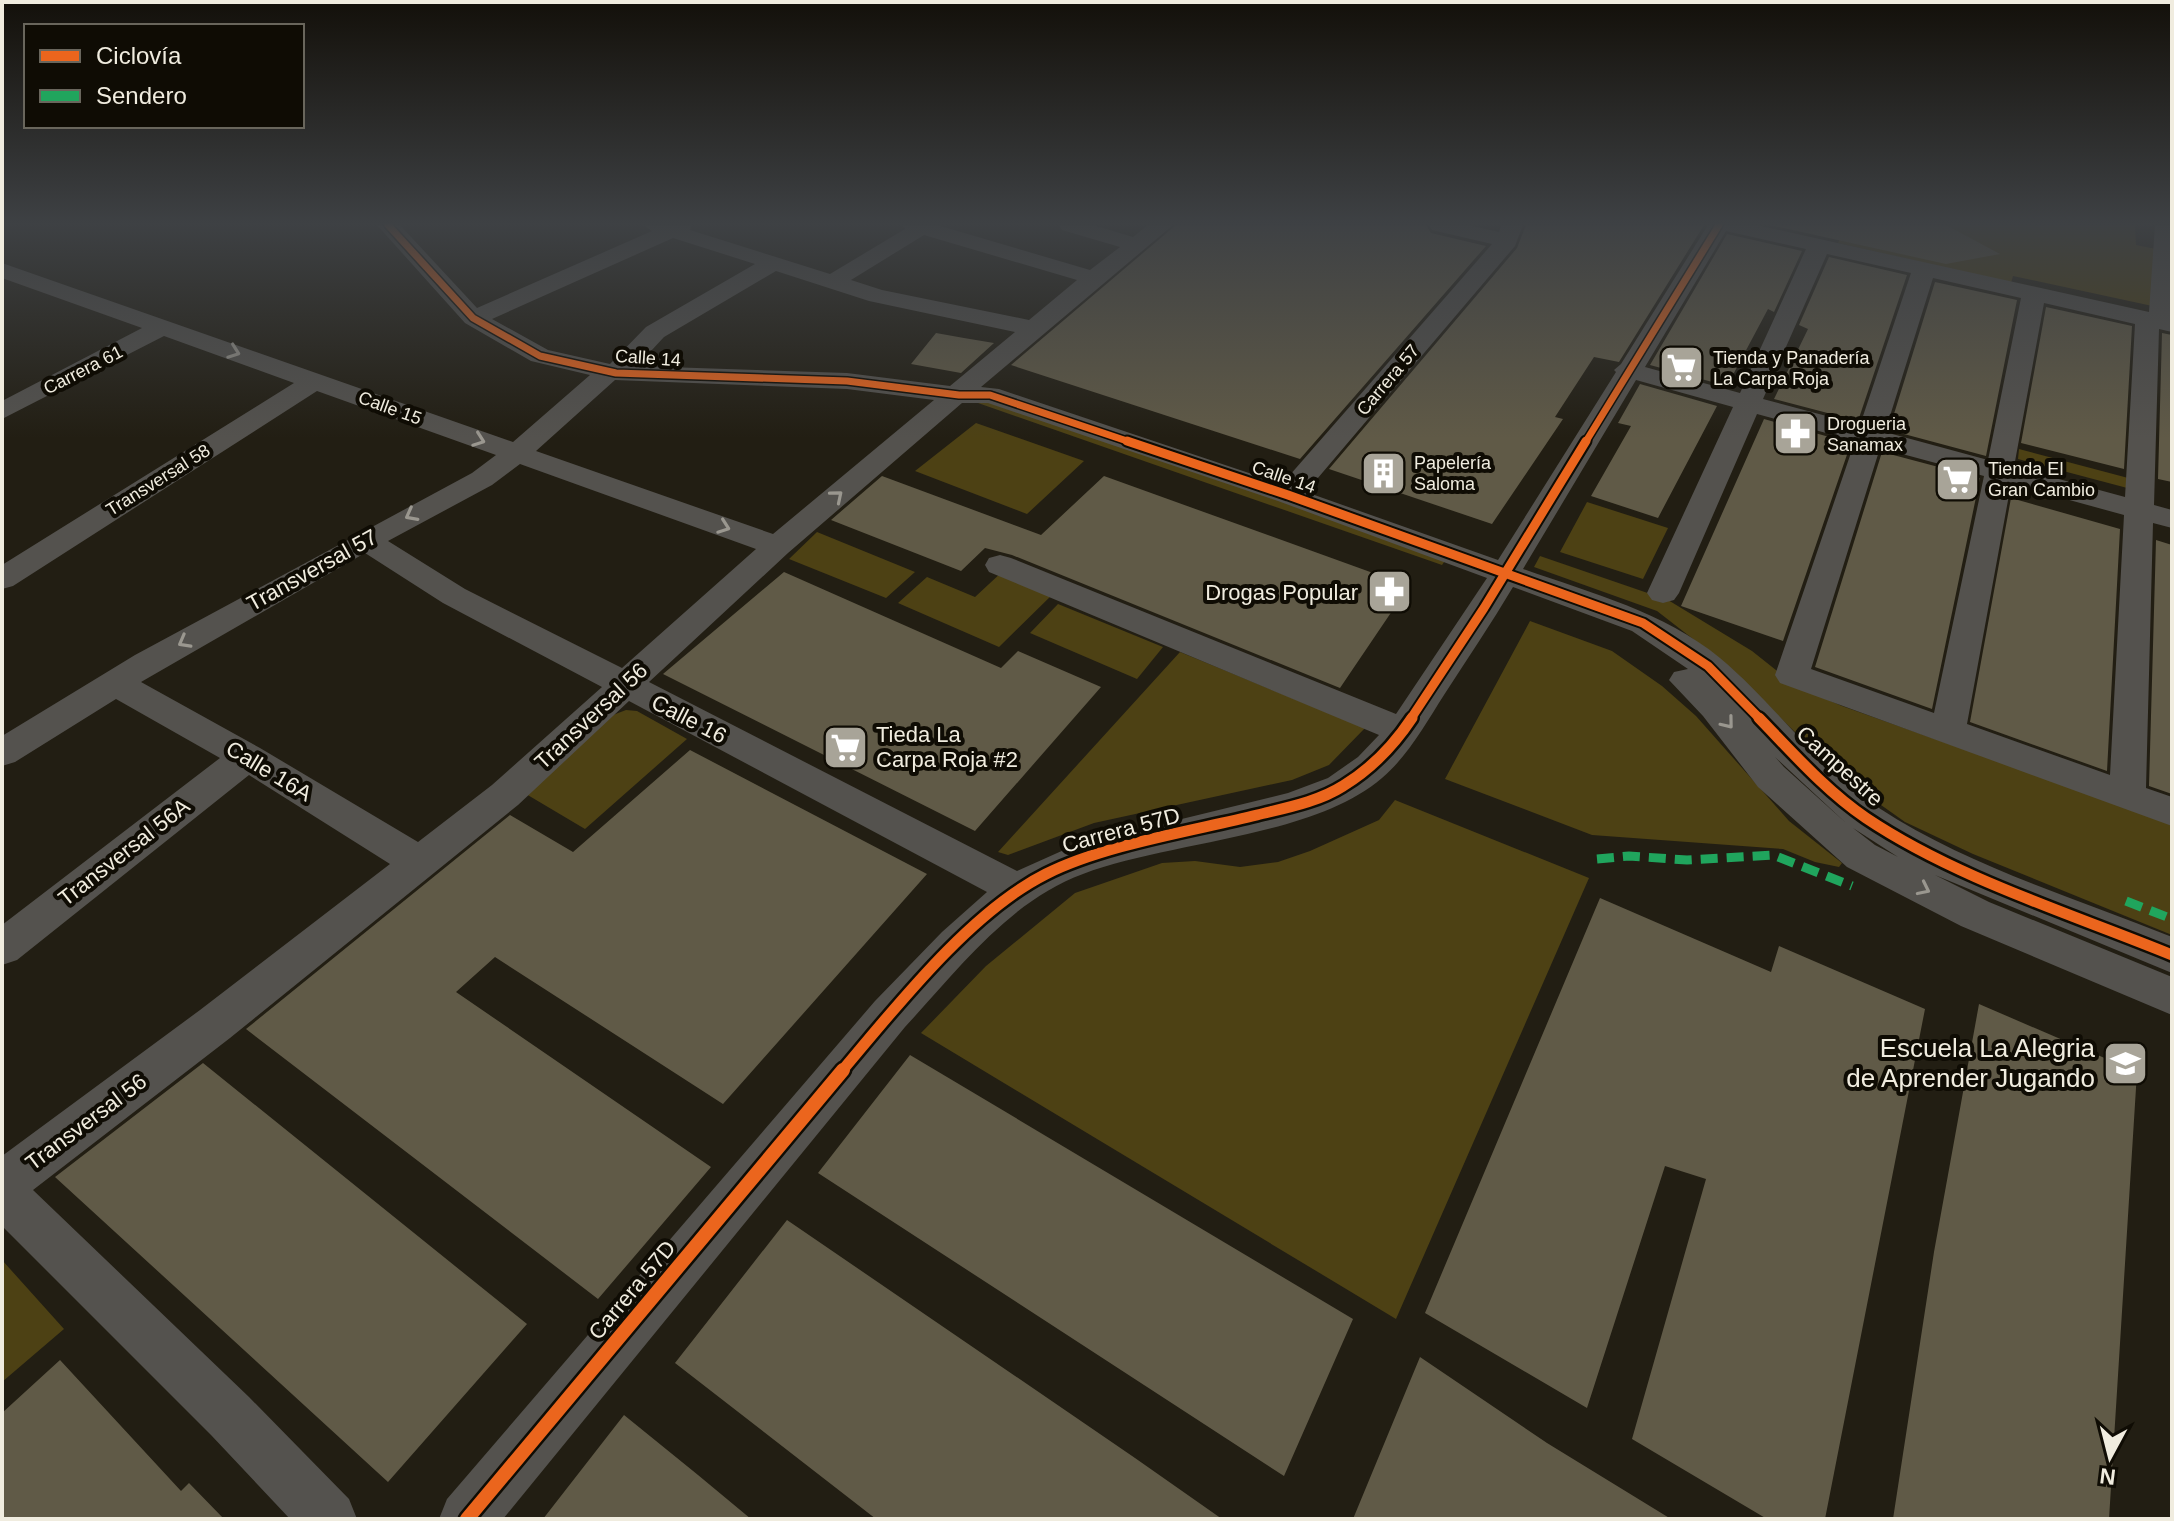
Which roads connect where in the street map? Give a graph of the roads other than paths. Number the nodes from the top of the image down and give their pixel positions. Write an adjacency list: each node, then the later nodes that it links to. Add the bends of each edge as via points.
1 (75, 296): 16 (street, Calle 15)
2 (453, 296): 14 (street, Calle 14)
3 (520, 296): 14 (street)
4 (717, 296): 19 (street, Transversal 57, via 655,332)
5 (881, 296): 17 (street)
6 (1073, 296): 17 (street, Transversal 56)
7 (1457, 296): 27 (street, Carrera 57)
8 (1674, 296): 18 (street, Carrera 57D)
9 (1799, 296): 22 (street)
10 (1915, 296): 24 (street)
11 (2034, 296): 26 (street)
12 (2043, 296): 15 (street)
13 (2162, 296): 15 (street)
14 (473, 318): 19 (street, Calle 14, via 529,352)
15 (2160, 322): 28 (street)
16 (163, 327): 20 (street, Calle 15, one-way to 20); 23 (street, Carrera 61)
17 (1035, 329): 21 (street, Transversal 56)
18 (1627, 370): 22 (street); 34 (street, Carrera 57D)
19 (612, 372): 21 (street, Calle 14, via 847,381); 25 (street, Transversal 57)
20 (315, 381): 25 (street, Calle 15, one-way to 25); 33 (street, Transversal 58)
21 (959, 395): 27 (street, Calle 14, via 990,395); 31 (street, Transversal 56, one-way to 21); 34 (street, Calle 14, via 973,409)
22 (1749, 402): 24 (street); 35 (street)
23 (2, 411)
24 (1871, 436): 26 (street); 39 (street, via 1792,675)
25 (517, 453): 30 (street, Transversal 57, one-way to 30, via 482,479); 31 (street, Calle 15, one-way to 31)
26 (1998, 470): 28 (street); 39 (street)
27 (1288, 495): 34 (street, Calle 14)
28 (2140, 510): 29 (street); 43 (street)
29 (2172, 519)
30 (366, 540): 36 (street, Transversal 57, one-way to 36); 37 (street, Calle 16, via 454,596)
31 (777, 546): 37 (street, Transversal 56)
32 (1000, 565): 38 (street)
33 (2, 579)
34 (1500, 581): 38 (street, Carrera 57D); 42 (street, Campestre, via 1549,610 1637,647 1680,675)
35 (1663, 593)
36 (115, 683): 40 (street, Transversal 57); 41 (street, Calle 16A)
37 (624, 685): 45 (street, Transversal 56, via 505,795); 46 (street, Calle 16)
38 (1403, 731): 46 (street, Carrera 57D, via 1371,767 1341,788 1293,806 1075,860)
39 (1948, 732): 43 (street)
40 (2, 753)
41 (247, 757): 45 (street, Calle 16A); 47 (street, Transversal 56A)
42 (1788, 771): 48 (street, Campestre, via 1926,855); 49 (street, Campestre, one-way to 49, via 1827,829 1861,856 1975,914)
43 (2127, 796): 44 (street)
44 (2172, 812)
45 (420, 863): 50 (street, Transversal 56)
46 (1016, 890): 53 (street, Carrera 57D, via 890,1014)
47 (2, 948)
48 (2172, 955)
49 (2172, 996)
50 (2, 1185)
51 (2, 1193): 52 (street)
52 (329, 1519)
53 (467, 1519)

